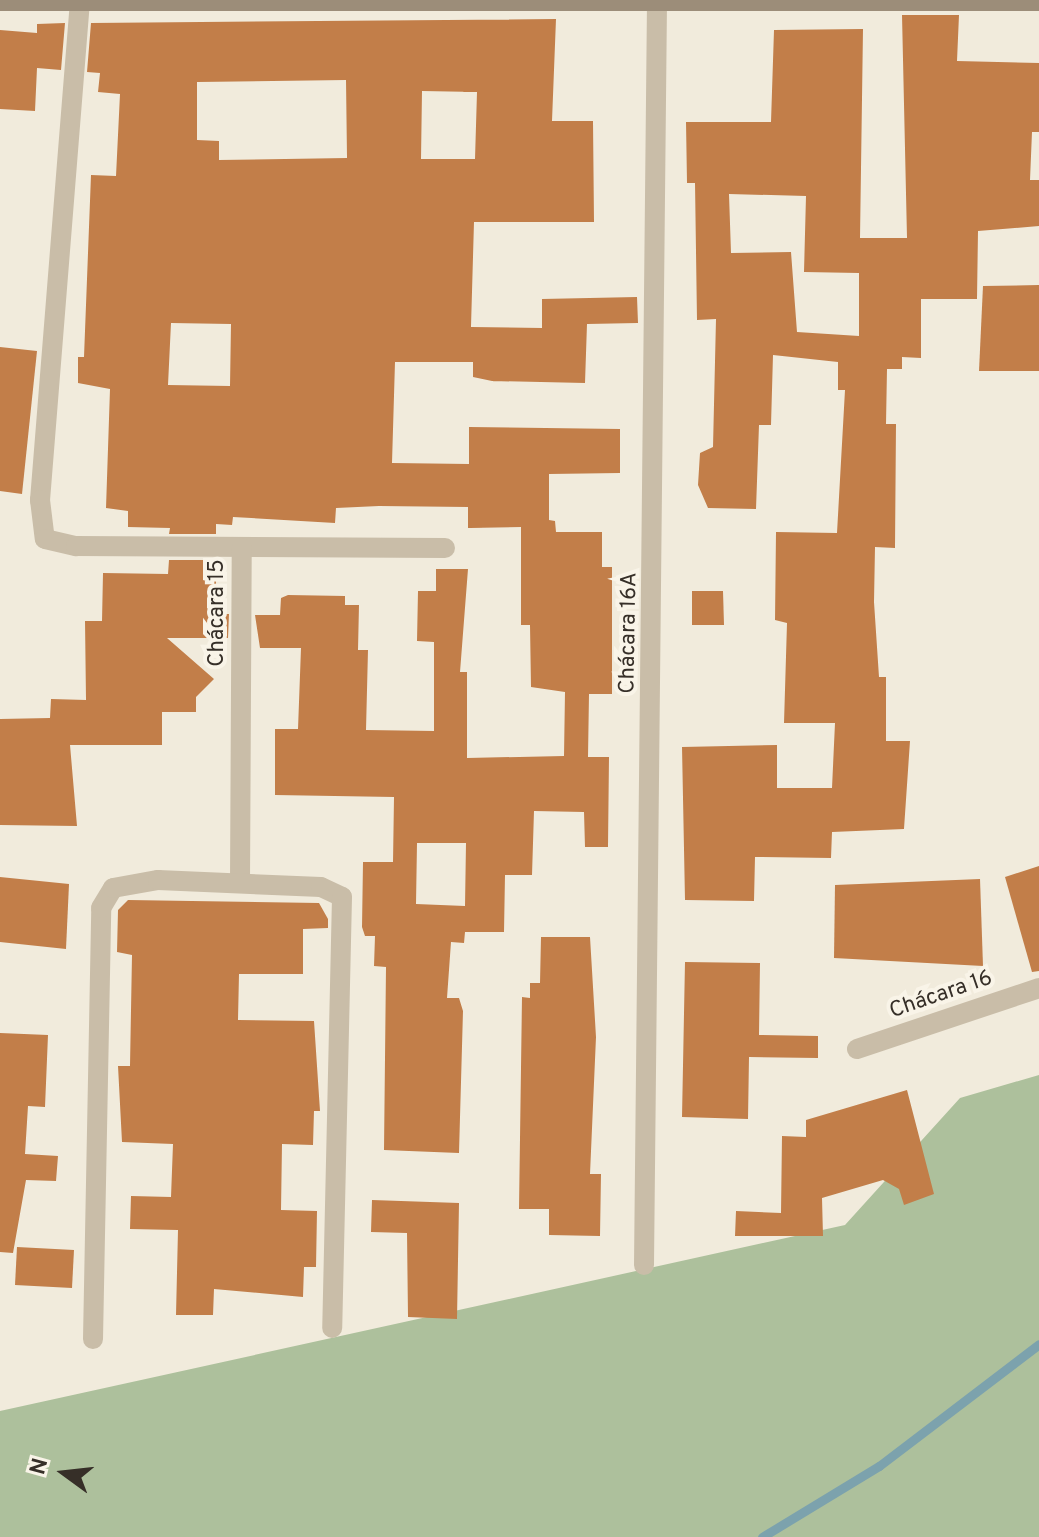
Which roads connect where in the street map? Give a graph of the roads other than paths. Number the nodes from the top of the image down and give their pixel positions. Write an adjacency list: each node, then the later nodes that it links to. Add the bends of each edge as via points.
1 (0, 1): 2 (main road)
2 (80, 1): 4 (main road); 5 (street, Chácara 15, via 39,527 45,539 67,546)
3 (1039, 1): 4 (main road)
4 (657, 3): 10 (street, Chácara 16A)
5 (242, 548): 6 (street); 7 (street, Chácara 15)
6 (445, 548)
7 (240, 881): 11 (street, via 335,890 345,912); 12 (street, via 129,882 113,888 101,908)
8 (1039, 988): 9 (street, Chácara 16)
9 (857, 1049)
10 (644, 1265)
11 (332, 1328)
12 (93, 1339)

